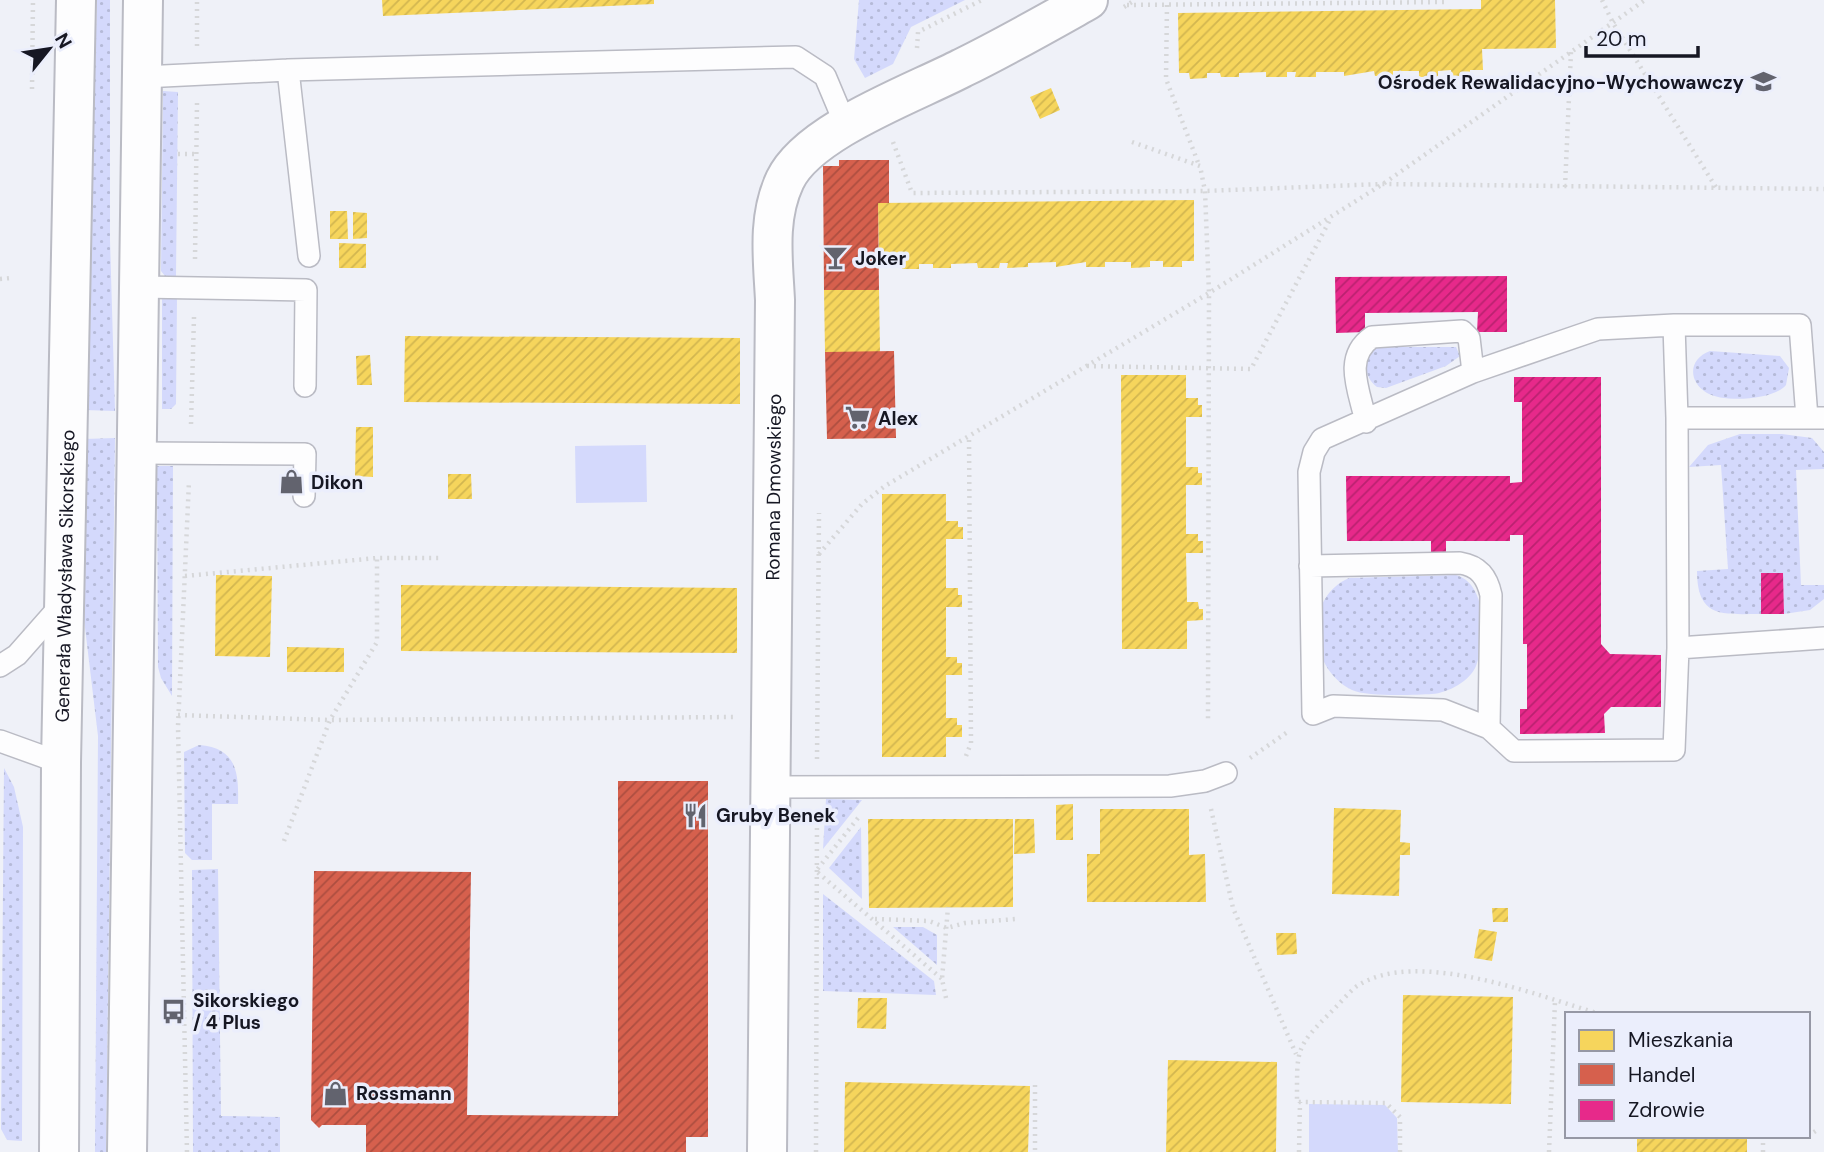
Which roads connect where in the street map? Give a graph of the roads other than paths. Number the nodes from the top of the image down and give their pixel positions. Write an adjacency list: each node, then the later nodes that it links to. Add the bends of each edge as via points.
1 (76, 0): 18 (main road, Generała Władysława Sikorskiego)
2 (144, 0): 5 (main road)
3 (1102, 6): 6 (main road, Romana Dmowskiego)
4 (288, 70): 5 (lane); 6 (lane, via 796,57 825,76); 7 (lane)
5 (143, 77): 8 (main road)
6 (846, 126): 26 (main road, Romana Dmowskiego, via 796,162 785,180 772,229)
7 (309, 256)
8 (140, 287): 11 (lane, via 306,290); 15 (main road)
9 (1674, 325): 10 (lane, via 1598,330); 12 (lane); 13 (lane, via 1800,325)
10 (1473, 372): 14 (lane); 14 (lane, via 1469,338 1462,331 1372,337 1361,344 1354,362)
11 (304, 386)
12 (1677, 418): 13 (lane); 20 (lane)
13 (1816, 418)
14 (1366, 422): 17 (lane, via 1322,439 1314,452 1309,472)
15 (138, 453): 16 (lane, via 304,454); 28 (main road)
16 (304, 496)
17 (1310, 566): 22 (lane, via 1313,714 1333,706 1443,710); 22 (lane, via 1460,564 1480,571 1488,580 1491,595)
18 (64, 602): 21 (lane, via 17,655); 24 (main road, Generała Władysława Sikorskiego)
19 (1824, 638): 20 (lane)
20 (1678, 648): 22 (lane, via 1674,750 1514,751)
21 (0, 666)
22 (1489, 728)
23 (0, 741): 24 (lane)
24 (61, 763): 27 (main road, Generała Władysława Sikorskiego)
25 (1226, 773): 26 (lane, via 1170,786)
26 (771, 786): 29 (main road, Romana Dmowskiego)
27 (59, 1152)
28 (127, 1152)
29 (767, 1152)

